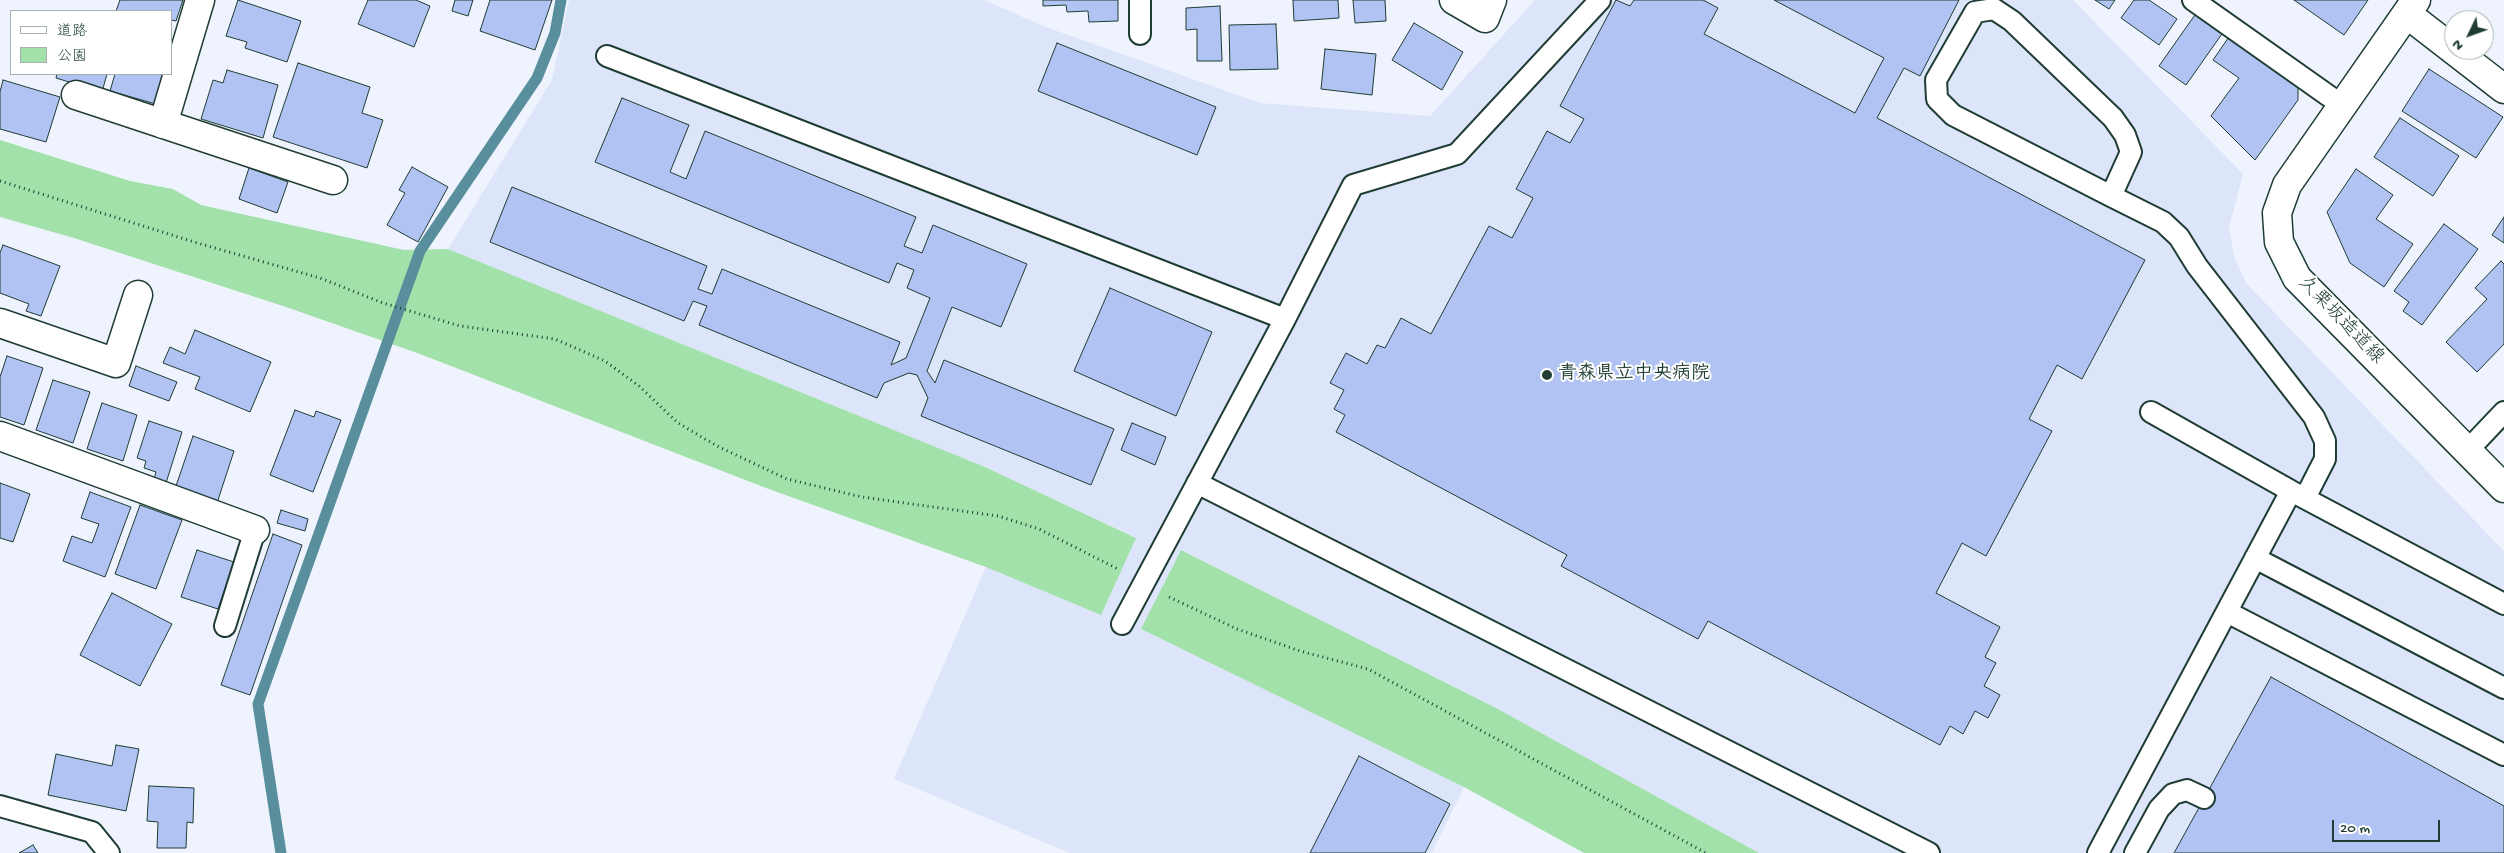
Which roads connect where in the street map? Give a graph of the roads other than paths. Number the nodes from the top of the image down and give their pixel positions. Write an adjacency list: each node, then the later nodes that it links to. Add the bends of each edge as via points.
1 (200, 0): 14 (street)
2 (1140, 0): 9 (lane)
3 (1454, 0): 4 (street, via 1485,18)
4 (1492, 0)
5 (1600, 0): 18 (lane, via 1457,154 1353,185)
6 (2193, 0): 13 (lane)
7 (1996, 4): 16 (lane, via 2113,118 2125,135 2131,152); 16 (lane, via 1975,12 1936,80 1937,99 1953,115)
8 (2412, 7): 11 (street); 13 (street, 久栗坂造道線)
9 (1140, 34)
10 (607, 56): 18 (lane)
11 (2504, 89)
12 (76, 95): 14 (street)
13 (2343, 106): 23 (street, 久栗坂造道線, via 2288,185 2277,213 2279,242 2297,278)
14 (163, 124): 15 (street)
15 (333, 180)
16 (2110, 196): 26 (lane, via 2163,222 2179,237 2314,418 2325,441 2325,459)
17 (138, 295): 19 (street, via 116,363)
18 (1285, 319): 24 (lane)
19 (0, 323)
20 (2150, 412): 26 (lane)
21 (2504, 412): 23 (lane)
22 (0, 436): 27 (street)
23 (2467, 451): 25 (street, 久栗坂造道線)
24 (1197, 482): 31 (lane); 38 (lane)
25 (2504, 488)
26 (2298, 494): 28 (lane); 29 (lane)
27 (255, 530): 32 (lane)
28 (2255, 558): 30 (lane); 33 (lane)
29 (2504, 604)
30 (2227, 612): 34 (lane); 39 (lane)
31 (1122, 624)
32 (225, 626)
33 (2504, 688)
34 (2504, 755)
35 (2204, 798): 40 (lane, via 2188,790 2173,794 2159,809)
36 (0, 806): 37 (lane, via 92,832)
37 (109, 853)
38 (1929, 853)
39 (2098, 853)
40 (2135, 853)

